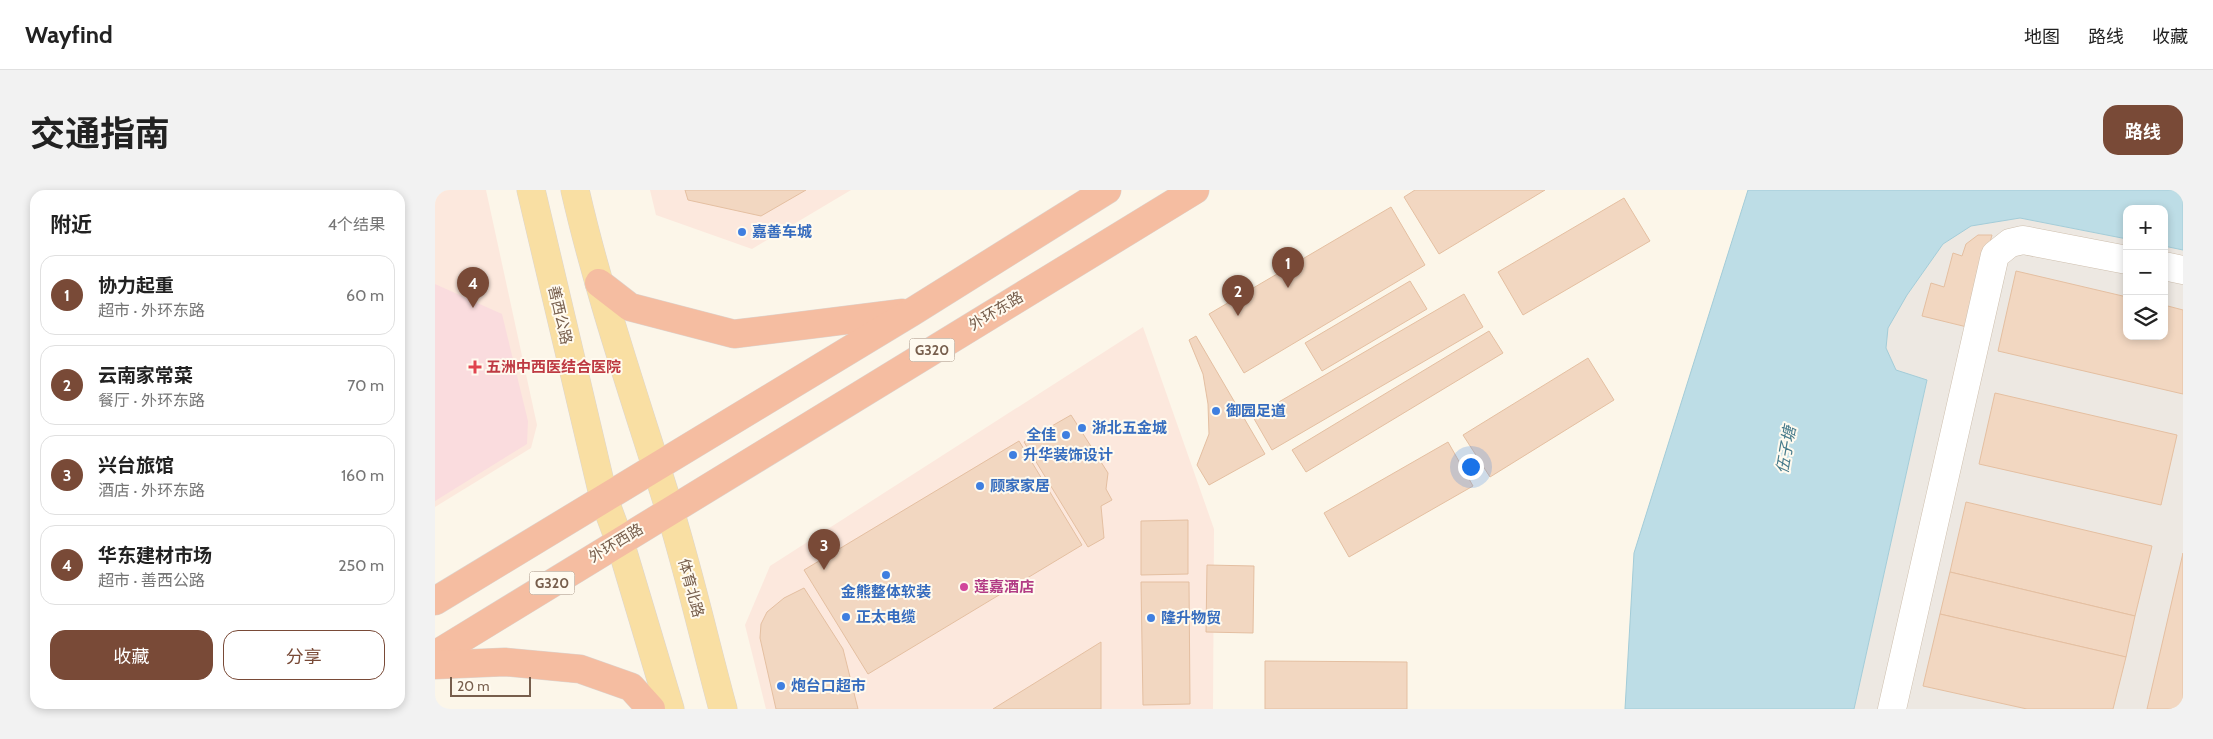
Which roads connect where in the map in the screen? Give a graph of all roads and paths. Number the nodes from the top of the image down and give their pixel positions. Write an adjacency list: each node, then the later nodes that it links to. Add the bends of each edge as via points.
1 (531, 190): 11 (main road, 善西公路)
2 (575, 190): 8 (main road)
3 (1107, 190): 9 (highway)
4 (1195, 190): 12 (highway, 外环东路 / G320)
5 (2123, 259): 20 (lane, via 2023,240 2010,243 1995,255)
6 (2168, 267): 7 (lane)
7 (2183, 270)
8 (599, 282): 9 (highway, via 630,306 734,334); 10 (main road)
9 (912, 312): 10 (highway)
10 (655, 468): 11 (highway); 12 (main road, 体育北路)
11 (604, 499): 13 (main road); 14 (highway)
12 (670, 511): 13 (highway, 外环西路 / G320); 19 (main road, 体育北路)
13 (620, 542): 15 (highway, 外环西路 / G320); 18 (main road)
14 (435, 601)
15 (435, 655)
16 (435, 666): 17 (highway, via 505,662 580,669 631,687)
17 (651, 709)
18 (670, 709)
19 (723, 709)
20 (1892, 709)

